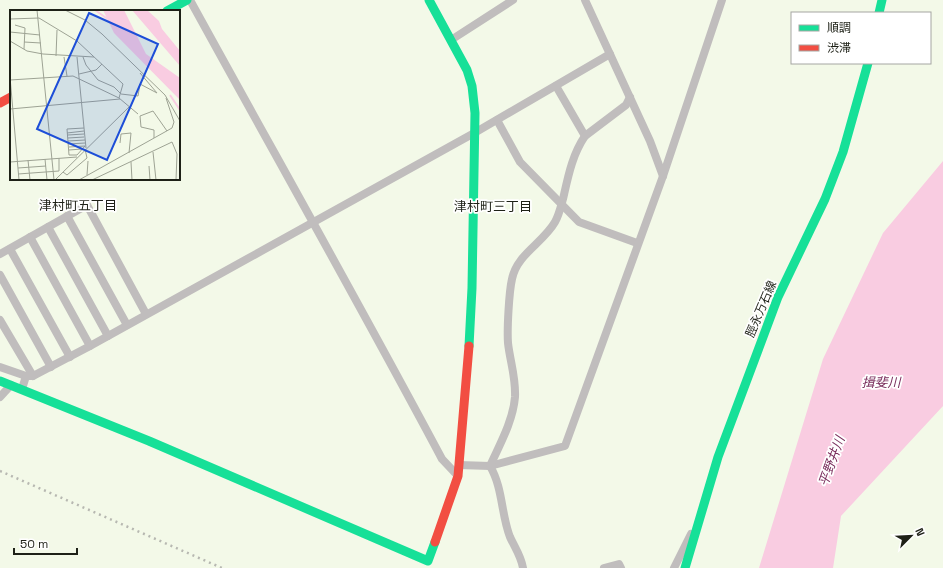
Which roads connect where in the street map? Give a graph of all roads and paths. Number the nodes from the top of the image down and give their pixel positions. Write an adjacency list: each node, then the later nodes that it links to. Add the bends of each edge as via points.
1 (189, 0): 7 (street); 22 (street)
2 (430, 0): 9 (street)
3 (513, 0): 9 (street)
4 (585, 0): 10 (street)
5 (722, 0): 19 (street)
6 (882, 0): 8 (street)
7 (169, 10)
8 (880, 12)
9 (451, 40): 17 (street, via 467,70 472,86)
10 (610, 54): 12 (street); 13 (street)
11 (868, 64): 45 (street, 脛永万石線, via 840,159 825,199 778,297 757,348 718,457)
12 (556, 86): 16 (street); 18 (street)
13 (630, 97): 18 (street, via 626,105); 19 (street)
14 (10, 98): 15 (street)
15 (0, 103)
16 (497, 120): 17 (street); 20 (street, via 520,162)
17 (476, 132): 22 (street); 42 (street, via 467,383)
18 (585, 136): 20 (street, via 574,155)
19 (663, 176): 25 (street)
20 (561, 204): 25 (street, via 579,222); 43 (street, via 556,221 522,258 511,280 508,343 515,398 510,420)
21 (67, 216): 23 (street); 29 (street, via 87,205); 31 (street)
22 (312, 222): 29 (street); 44 (street, via 378,338 442,459)
23 (48, 227): 24 (street); 32 (street)
24 (30, 237): 26 (street); 33 (street)
25 (637, 243): 43 (street, via 565,446)
26 (10, 249): 27 (street); 34 (street)
27 (0, 254)
28 (0, 275): 36 (street)
29 (146, 314): 31 (street)
30 (0, 320): 37 (street)
31 (127, 325): 32 (street)
32 (108, 336): 33 (street)
33 (90, 346): 34 (street)
34 (70, 356): 36 (street)
35 (0, 367): 37 (street)
36 (51, 367): 37 (street)
37 (29, 376): 40 (street)
38 (0, 381): 39 (street)
39 (11, 385): 40 (street); 41 (street)
40 (22, 389): 46 (street, via 156,444)
41 (0, 397)
42 (459, 465): 43 (street); 44 (street)
43 (490, 466): 47 (street, via 496,476 510,536 520,555)
44 (458, 476): 46 (street)
45 (704, 510): 50 (street); 51 (street, 脛永万石線)
46 (427, 564)
47 (523, 568)
48 (604, 568): 49 (street, via 619,564)
49 (621, 568)
50 (674, 568)
51 (685, 568)

